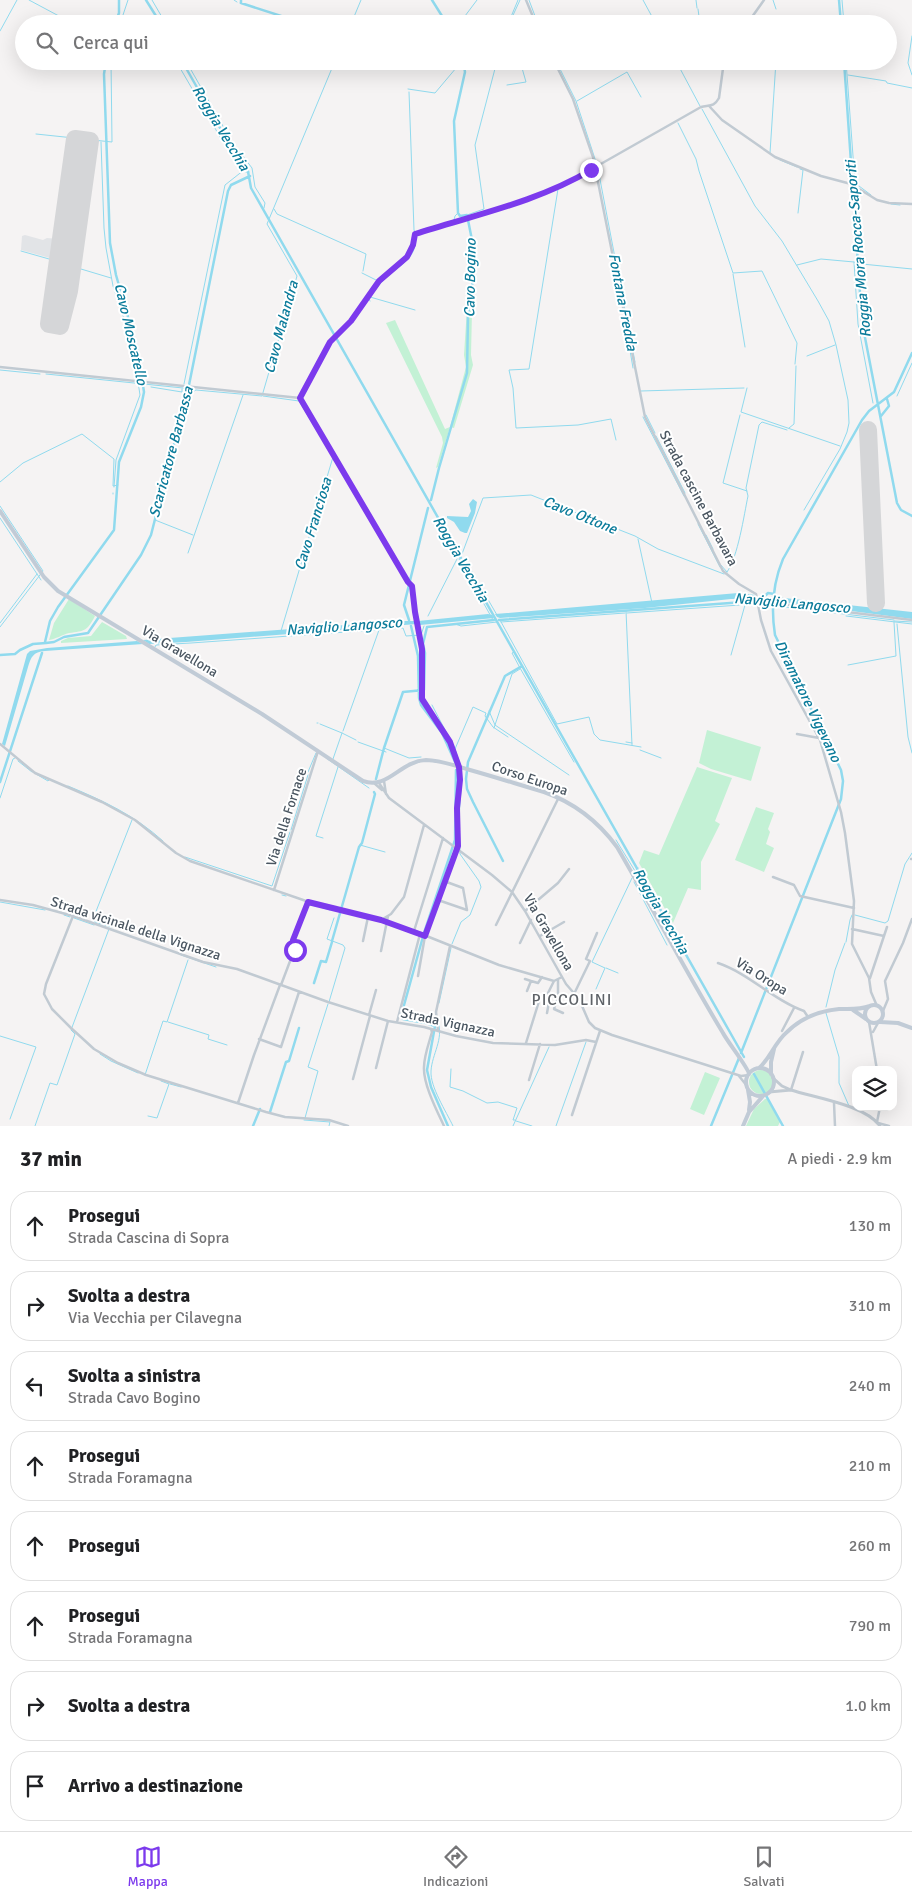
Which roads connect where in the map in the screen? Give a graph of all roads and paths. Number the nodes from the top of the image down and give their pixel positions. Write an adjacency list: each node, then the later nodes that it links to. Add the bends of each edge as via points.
1 (526, 0): 3 (street)
2 (764, 0): 4 (street)
3 (532, 15)
4 (753, 15)
5 (558, 70): 8 (street, Strada cascine Barbavara, via 573,99)
6 (723, 70): 7 (street, via 719,98)
7 (710, 107): 8 (street, via 702,107); 9 (street, via 722,120 769,153 822,176 852,184 874,198 889,203)
8 (596, 168): 11 (street, via 562,186 414,235 407,257 379,281 351,321 330,342); 13 (street, Strada cascine Barbavara, via 645,418 723,571 754,592)
9 (912, 204)
10 (0, 368): 11 (street)
11 (300, 398): 19 (street, via 411,585 423,654 424,704 446,734)
12 (0, 511): 18 (main road, Via Gravellona, via 52,586)
13 (757, 600): 14 (street); 16 (street, via 771,651)
14 (912, 620)
15 (797, 734): 16 (street)
16 (819, 738): 36 (street, via 839,808)
17 (2, 745): 31 (street, via 31,770 127,815 190,861)
18 (318, 751): 21 (main road, Via Gravellona, via 359,778); 31 (street, Via della Fornace)
19 (459, 767): 20 (main road, Corso Europa, via 428,760 417,761); 24 (main road, Corso Europa); 27 (street)
20 (383, 781): 21 (main road, Via Gravellona); 22 (street, Via Gravellona); 23 (street)
21 (374, 783): 22 (street, Via Gravellona)
22 (383, 792): 23 (street, Via Gravellona)
23 (386, 795): 25 (street, Via Gravellona)
24 (559, 797): 32 (street); 101 (main road, Corso Europa, via 595,821 617,847 708,1010)
25 (424, 825): 26 (street, Via Gravellona); 39 (street, via 404,897)
26 (443, 838): 27 (street, Via Gravellona); 50 (street)
27 (457, 849): 30 (street); 32 (street, Via Gravellona)
28 (569, 869): 37 (street)
29 (773, 877): 36 (street, via 794,885 802,896)
30 (444, 881): 34 (street); 34 (street, via 463,888 467,910)
31 (274, 890): 35 (street)
32 (512, 892): 37 (street, Via Gravellona); 47 (street)
33 (0, 900): 38 (street, Strada vicinale della Vignazza)
34 (438, 900): 53 (street)
35 (308, 902): 40 (street); 68 (street)
36 (854, 908): 49 (street)
37 (526, 911): 43 (street, Via Gravellona)
38 (73, 916): 68 (street, Strada vicinale della Vignazza, via 203,962); 113 (street, via 44,991 52,1008 71,1029 103,1055 145,1074)
39 (390, 916): 42 (street); 45 (street); 46 (street)
40 (368, 917): 42 (street); 56 (street)
41 (912, 919): 75 (street, via 885,981)
42 (381, 920): 45 (street)
43 (531, 920): 54 (street, Via Gravellona); 57 (street)
44 (564, 922): 54 (street)
45 (388, 923): 46 (street); 59 (street)
46 (393, 924): 50 (street)
47 (496, 925)
48 (888, 927): 55 (street)
49 (852, 930): 55 (street); 64 (street, via 852,944)
50 (414, 931): 52 (street)
51 (598, 933): 72 (street, via 586,958 590,961)
52 (420, 934): 53 (street); 87 (street)
53 (425, 936): 58 (street); 61 (street)
54 (540, 936): 63 (street, Via Gravellona)
55 (884, 936): 64 (street)
56 (362, 941)
57 (520, 943)
58 (450, 946): 62 (street); 92 (street, via 436,1012)
59 (381, 951)
60 (718, 963): 78 (street, Via Oropa, via 738,971)
61 (418, 976)
62 (542, 977): 66 (street, via 538,983); 67 (street)
63 (562, 977): 67 (street); 72 (street, Via Gravellona)
64 (869, 978): 74 (street)
65 (525, 979): 66 (street)
66 (531, 981): 70 (street)
67 (556, 981): 73 (street); 82 (street, via 558,996 554,1009)
68 (280, 985): 71 (street, Strada vicinale della Vignazza); 95 (street)
69 (376, 990): 83 (street)
70 (527, 991)
71 (299, 992): 83 (street, Strada Vignazza); 95 (street, via 281,1047)
72 (574, 994): 91 (street, Via Gravellona, via 589,1022)
73 (547, 995): 81 (street); 97 (street, via 540,998)
74 (873, 996): 76 (street); 77 (street)
75 (887, 1002): 77 (street); 80 (street)
76 (870, 1006): 77 (main road); 79 (main road); 85 (main road, via 866,1010)
77 (878, 1006): 80 (main road)
78 (794, 1008): 84 (street, Via Oropa, via 804,1011); 93 (street, Via Oropa)
79 (854, 1010): 84 (main road, via 829,1010); 85 (main road)
80 (883, 1012): 88 (main road); 89 (main road)
81 (547, 1013)
82 (563, 1013)
83 (370, 1015): 86 (street, Strada Vignazza); 108 (street)
84 (808, 1017): 99 (main road, via 785,1033)
85 (868, 1020): 88 (main road); 94 (street)
86 (388, 1021): 87 (street, Strada Vignazza); 103 (street)
87 (397, 1022): 92 (street, Strada Vignazza)
88 (878, 1023): 89 (main road); 94 (street)
89 (898, 1023): 90 (main road)
90 (912, 1028)
91 (600, 1030): 96 (street); 105 (street)
92 (437, 1031): 97 (street, Strada Vignazza, via 493,1043); 120 (street, via 432,1032 424,1074)
93 (782, 1031)
94 (872, 1033): 102 (street)
95 (259, 1039): 113 (street)
96 (596, 1042): 98 (street, Strada Vignazza); 117 (street)
97 (526, 1044): 98 (street, Strada Vignazza)
98 (540, 1044): 109 (street)
99 (776, 1044): 104 (main road); 107 (main road)
100 (803, 1052): 111 (street)
101 (742, 1062): 104 (main road); 106 (main road)
102 (876, 1066)
103 (376, 1068)
104 (758, 1069): 106 (main road); 107 (main road, via 766,1070)
105 (736, 1073): 106 (street); 110 (street)
106 (749, 1074): 110 (main road)
107 (772, 1076): 111 (street); 112 (main road, via 773,1087)
108 (353, 1079)
109 (529, 1080)
110 (748, 1087): 112 (main road, via 755,1094); 116 (main road)
111 (791, 1090): 112 (street); 114 (street)
112 (767, 1094): 116 (main road)
113 (238, 1103): 119 (street, via 285,1117 329,1120)
114 (834, 1103): 118 (street, via 864,1113); 122 (street)
115 (880, 1111): 118 (street)
116 (749, 1112): 121 (main road)
117 (572, 1115)
118 (879, 1124): 123 (street)
119 (348, 1126)
120 (444, 1126)
121 (743, 1126)
122 (835, 1126)
123 (889, 1126)

